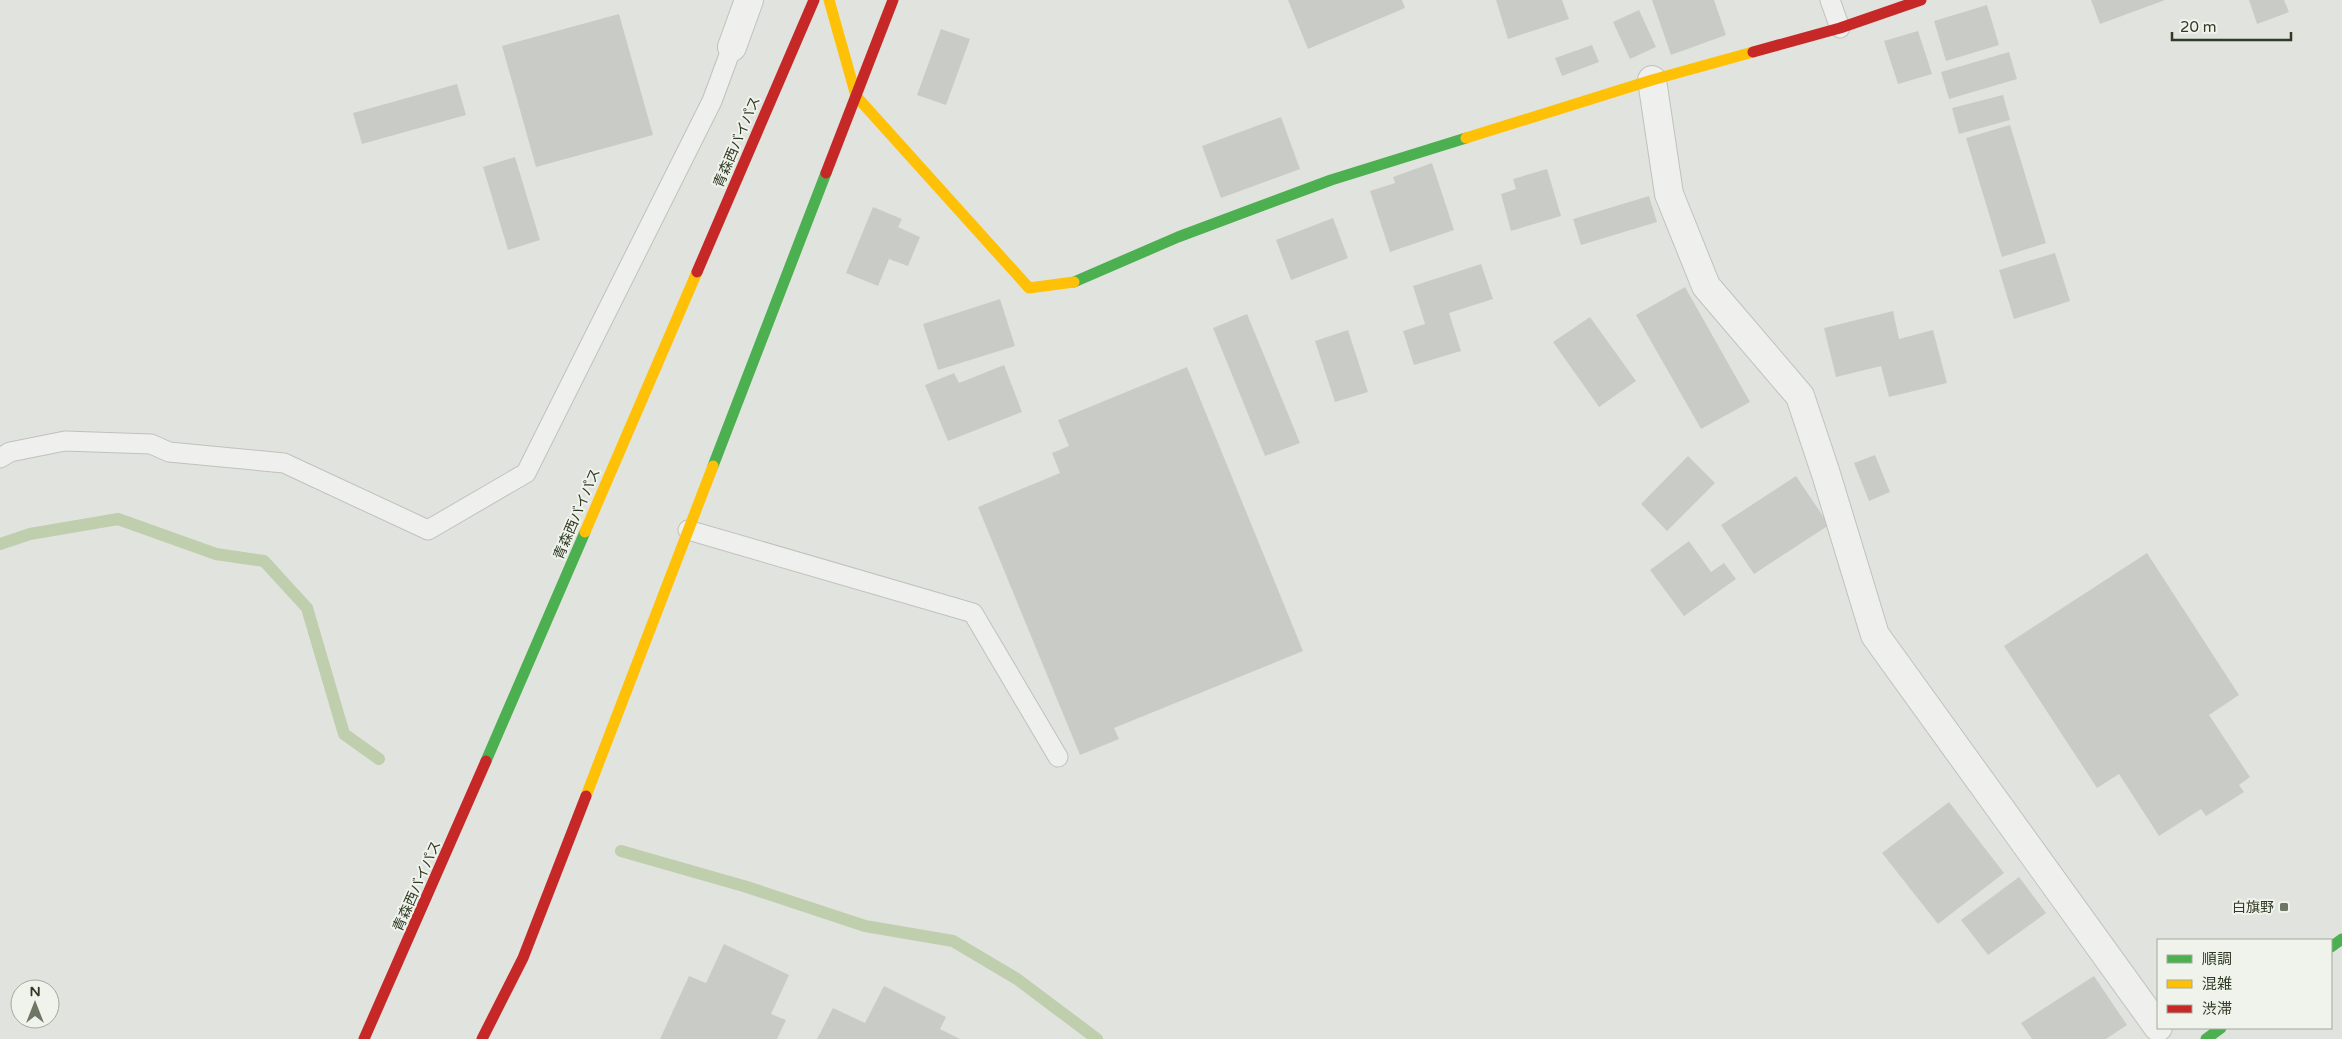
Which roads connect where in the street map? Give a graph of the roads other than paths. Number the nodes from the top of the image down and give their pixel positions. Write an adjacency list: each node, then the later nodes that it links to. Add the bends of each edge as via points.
1 (749, 0): 8 (street)
2 (814, 0): 17 (main road, 青森西バイパス)
3 (829, 0): 10 (main road)
4 (893, 0): 10 (main road)
5 (1830, 0): 7 (lane)
6 (1921, 0): 7 (main road)
7 (1840, 28): 9 (main road)
8 (732, 47): 11 (lane, via 712,101 526,473 428,530 284,463 169,452 151,444 66,441 10,452)
9 (1652, 80): 10 (main road, via 1331,180 1178,237 1074,282 1029,288); 14 (street, via 1673,204 1706,286 1800,396 1875,635)
10 (856, 96): 12 (main road)
11 (0, 458)
12 (688, 530): 13 (lane, via 973,613); 18 (main road, via 523,958)
13 (1058, 758)
14 (2157, 1027)
15 (2159, 1029): 19 (street)
16 (2220, 1029): 20 (main road)
17 (364, 1039)
18 (482, 1039)
19 (2167, 1039)
20 (2206, 1039)

